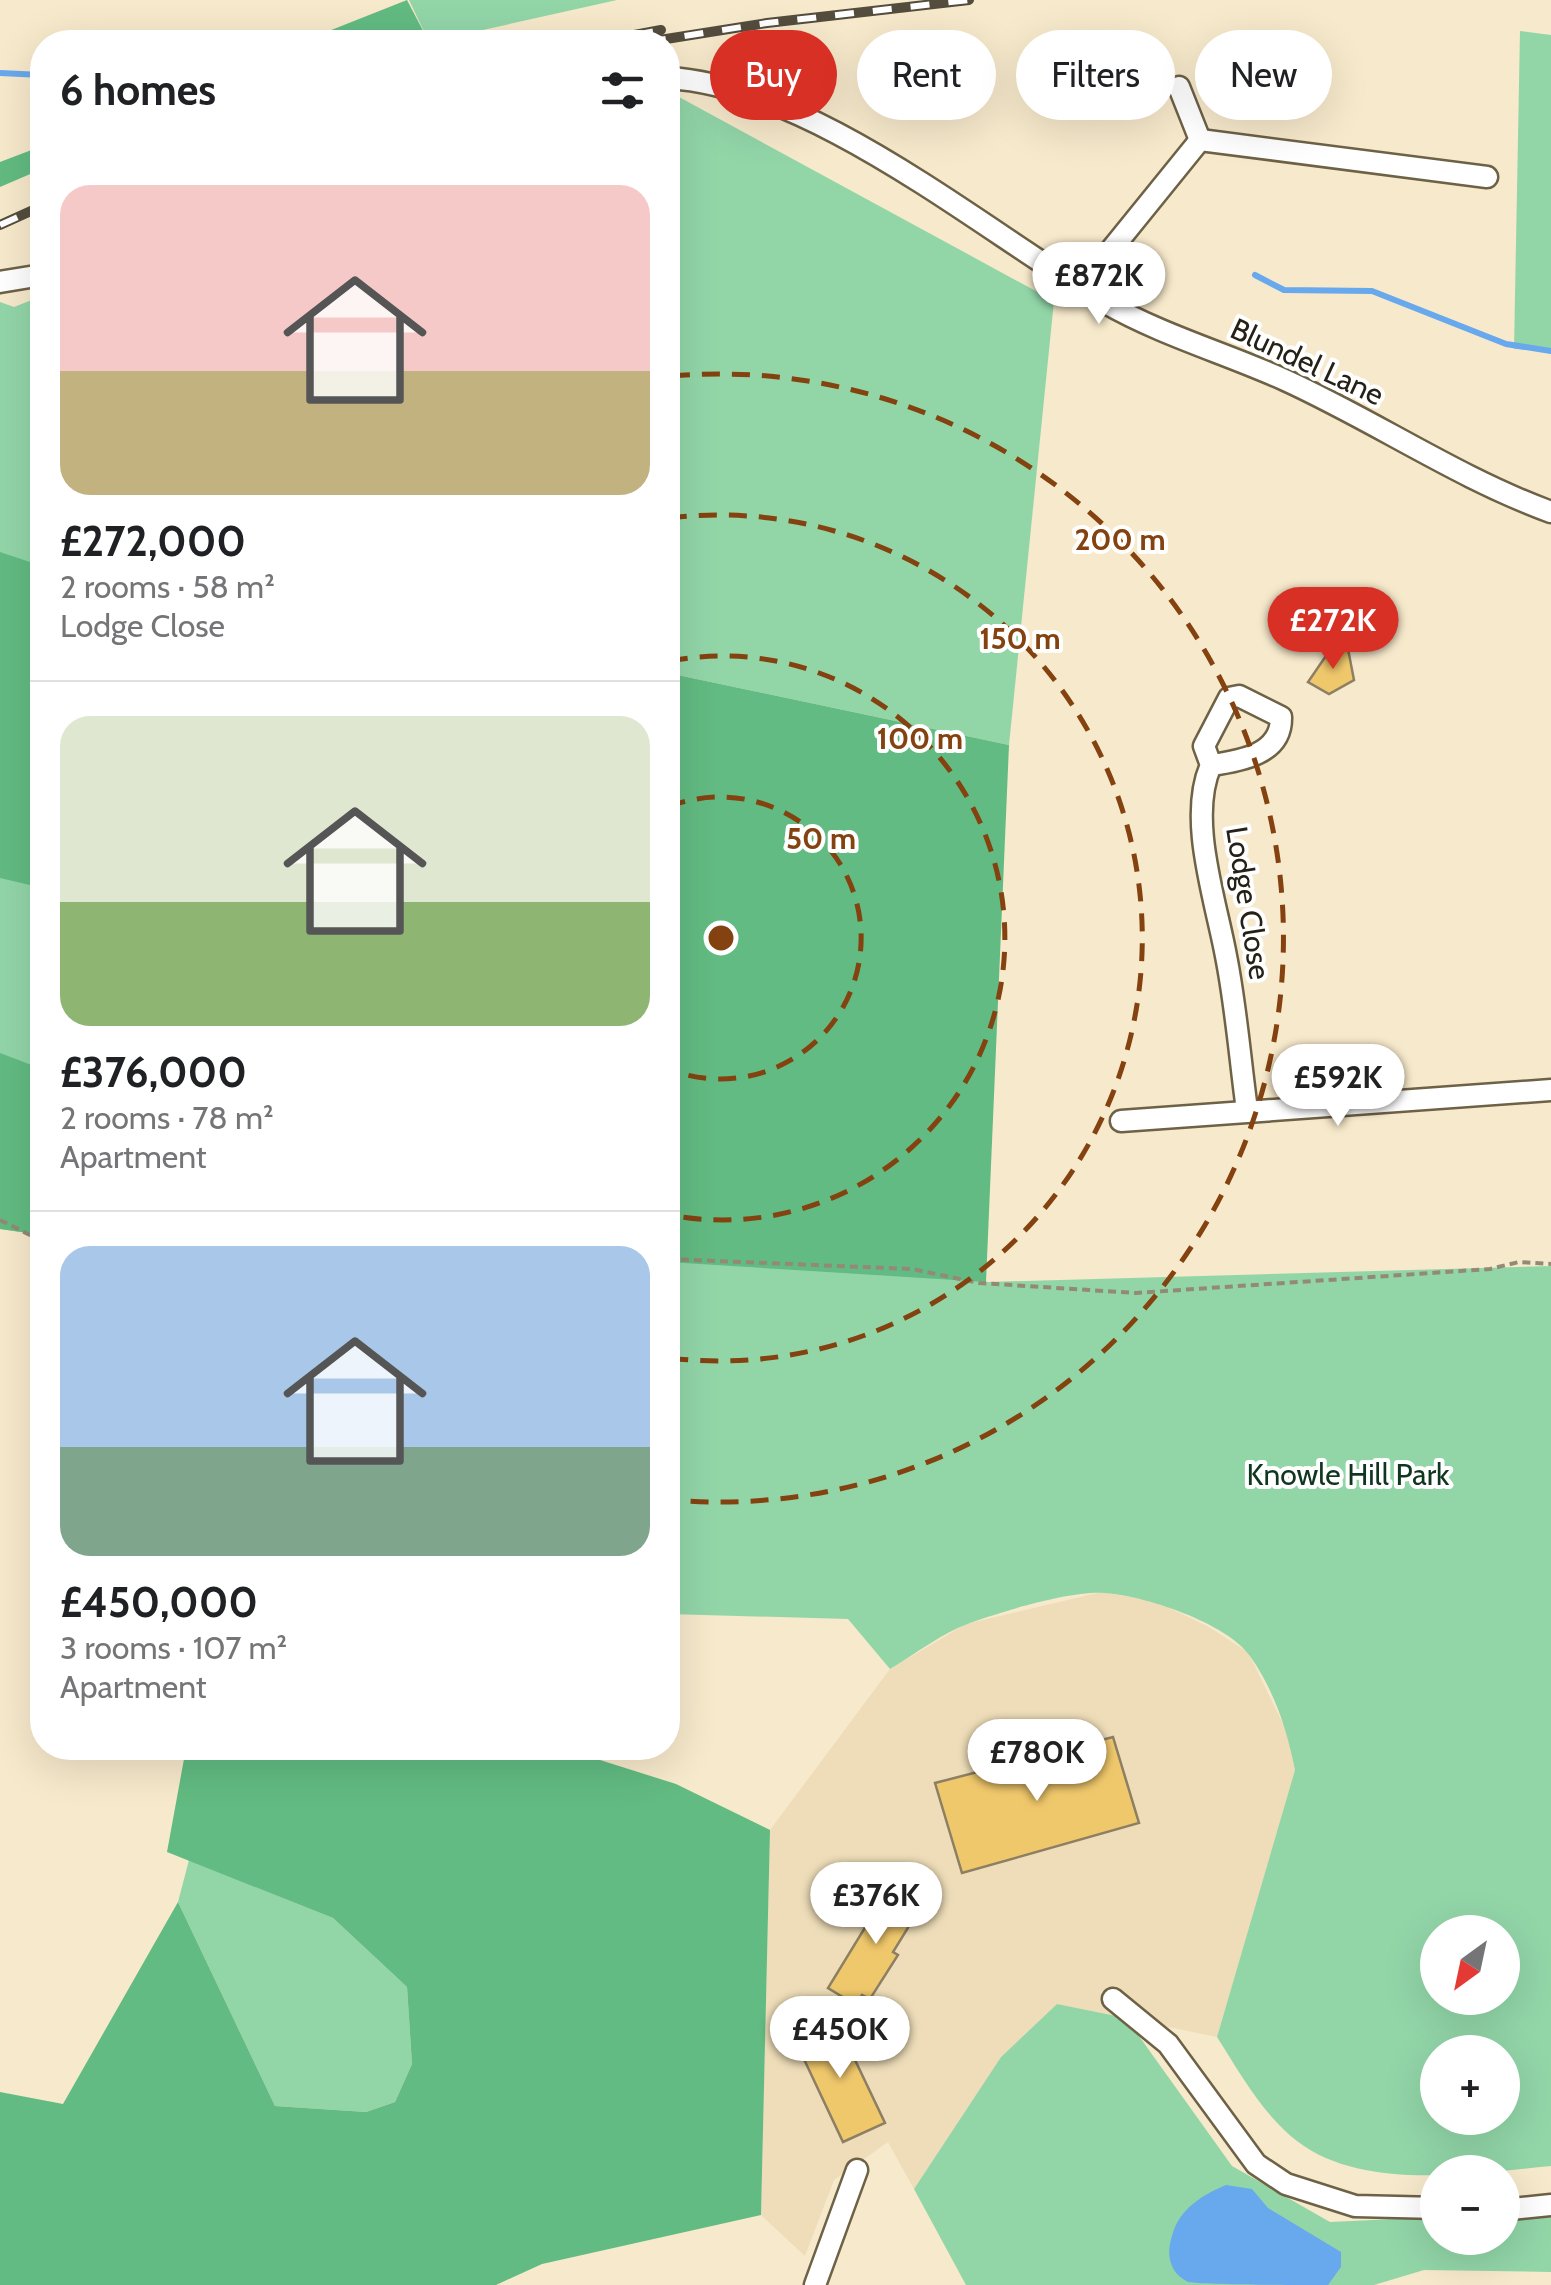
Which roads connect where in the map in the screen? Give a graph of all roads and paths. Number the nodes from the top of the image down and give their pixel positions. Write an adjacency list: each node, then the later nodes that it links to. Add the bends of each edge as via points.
1 (680, 81): 7 (street, Blundel Lane, via 743,94 809,122 950,202)
2 (1179, 87): 3 (street)
3 (1200, 140): 4 (street); 7 (street)
4 (1487, 177)
5 (30, 277): 6 (street)
6 (0, 282)
7 (1081, 288): 8 (street, Blundel Lane)
8 (1551, 512)
9 (1211, 765): 11 (street, Lodge Close, via 1203,800 1208,876 1226,953)
10 (1551, 1090): 11 (street)
11 (1246, 1110): 12 (street)
12 (1122, 1121)
13 (0, 1220): 14 (path)
14 (30, 1235)
15 (680, 1260): 16 (path, via 912,1269 978,1282 1136,1293)
16 (1551, 1264)
17 (1114, 1998): 20 (street, via 1168,2044 1256,2164 1286,2184 1355,2206)
18 (858, 2170): 22 (street)
19 (1551, 2204): 21 (street)
20 (1420, 2208)
21 (1520, 2208)
22 (815, 2285)

